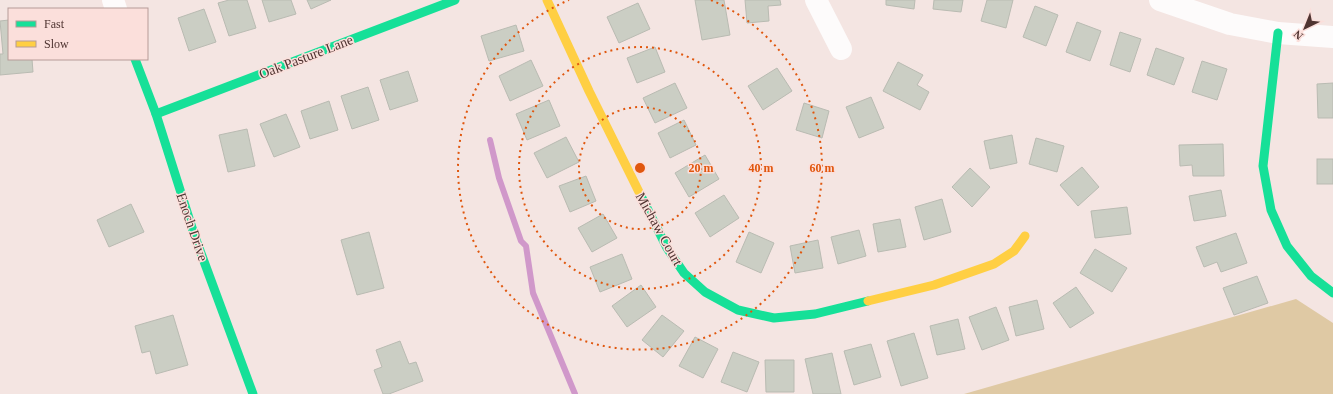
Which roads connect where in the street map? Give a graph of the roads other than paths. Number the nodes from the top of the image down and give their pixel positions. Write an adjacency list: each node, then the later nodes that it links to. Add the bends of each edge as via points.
1 (455, 0): 9 (street, Oak Pasture Lane)
2 (547, 0): 10 (street, Michaw Court, via 667,248 684,273 706,292 738,310 774,318 815,314 934,285 994,264 1014,251)
3 (816, 0): 7 (street)
4 (1160, 0): 5 (street, via 1230,24)
5 (1278, 33): 6 (street); 11 (street, via 1263,166 1271,210 1286,246 1311,276)
6 (1333, 37)
7 (841, 49)
8 (135, 60): 9 (street, Enoch Drive)
9 (156, 114): 12 (street, Enoch Drive, via 195,237)
10 (1025, 236)
11 (1333, 293)
12 (254, 394)

